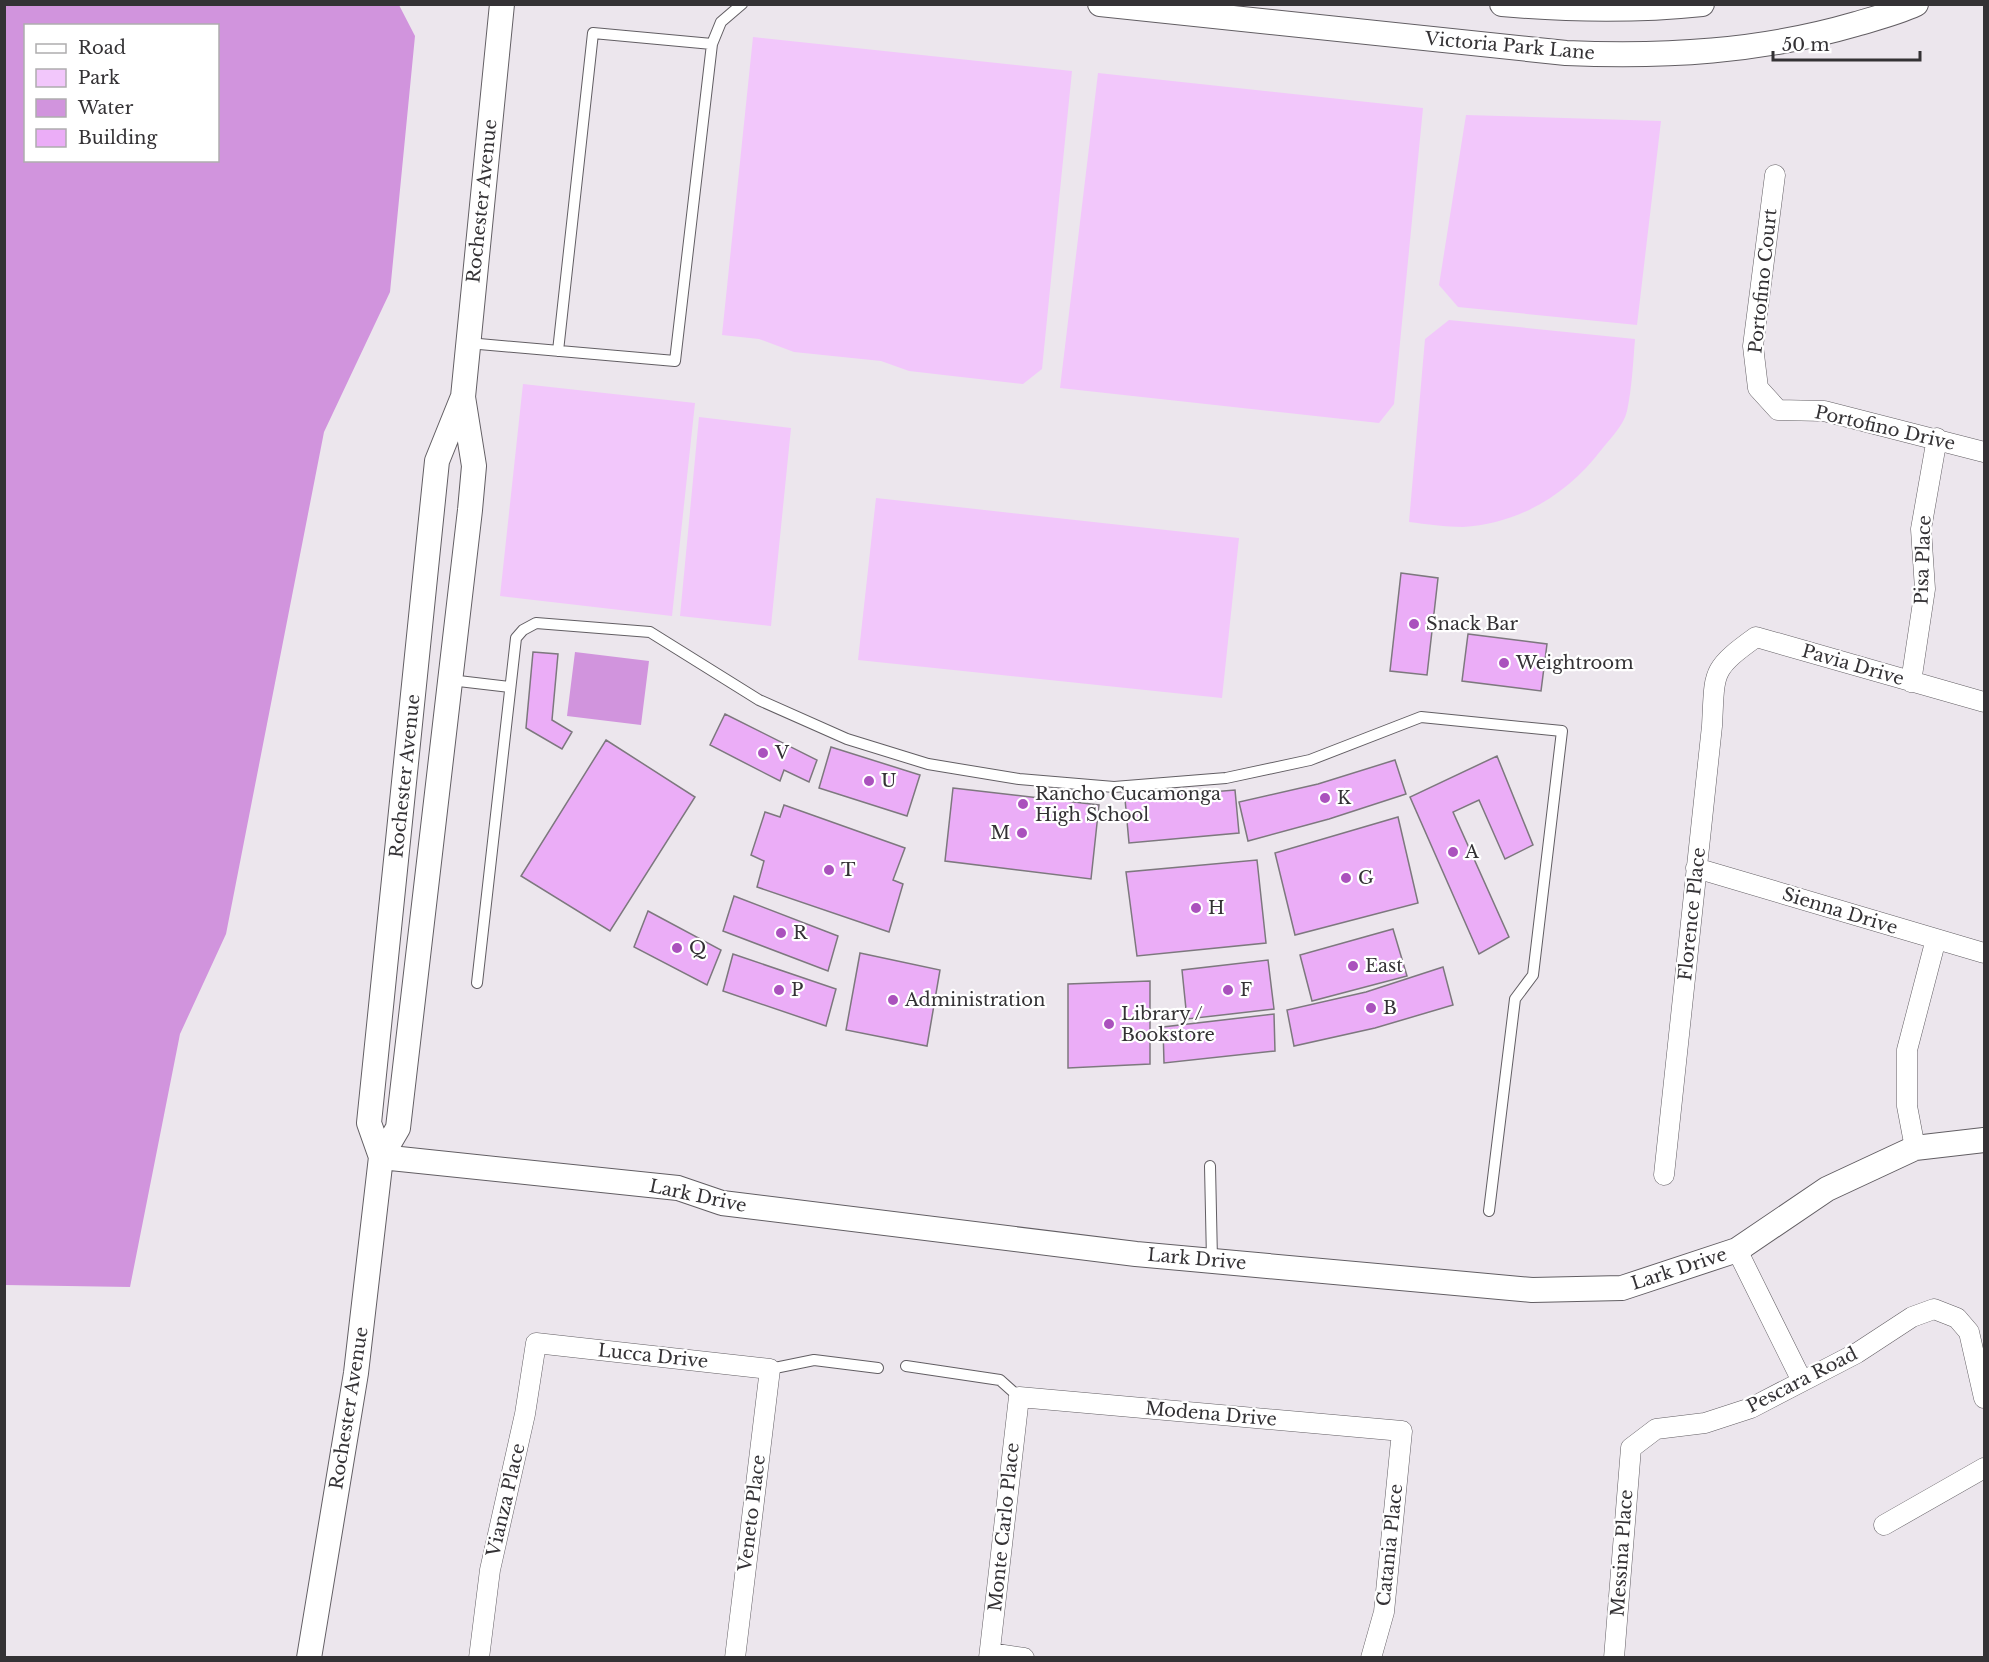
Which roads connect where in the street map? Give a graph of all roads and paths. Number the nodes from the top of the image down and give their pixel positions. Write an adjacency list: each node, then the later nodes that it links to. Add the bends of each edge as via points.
1 (502, 4): 9 (street, Rochester Avenue)
2 (742, 4): 7 (lane, via 721,22)
3 (1100, 4): 6 (street, Victoria Park Lane, via 1566,53 1633,56 1724,51 1789,40 1848,27)
4 (1502, 4): 5 (street, via 1649,10)
5 (1702, 4)
6 (1916, 4)
7 (712, 44): 10 (lane, via 675,361); 10 (lane, via 593,33)
8 (1775, 175): 11 (street, Portofino Court, via 1753,346)
9 (468, 343): 10 (lane); 12 (street, Rochester Avenue)
10 (558, 351)
11 (1758, 388): 13 (street, Portofino Drive, via 1778,410 1824,411)
12 (463, 398): 16 (street, Rochester Avenue, via 474,466); 26 (street, Rochester Avenue, via 437,461 369,1123)
13 (1937, 438): 14 (street, Portofino Drive); 17 (street, Pisa Place, via 1921,529 1925,589)
14 (1984, 452)
15 (1727, 658): 17 (street, Pavia Drive, via 1756,637); 20 (street, Florence Place, via 1715,676)
16 (450, 680): 18 (lane); 26 (street, Rochester Avenue, via 398,1128)
17 (1911, 682): 19 (street, Pavia Drive)
18 (510, 687): 23 (lane); 29 (lane, via 516,638 536,623 650,632 759,700 846,739 934,765 1019,779 1114,787 1226,778 1310,760 1421,717 1562,731 1533,975 1515,999)
19 (1984, 702)
20 (1696, 868): 21 (street, Sienna Drive); 28 (street, Florence Place)
21 (1936, 939): 22 (street, Sienna Drive); 25 (street, via 1907,1050 1907,1106)
22 (1984, 953)
23 (477, 983)
24 (1984, 1140): 25 (street, Lark Drive)
25 (1916, 1148): 30 (street, Lark Drive, via 1827,1189)
26 (381, 1157): 31 (street, Lark Drive, via 678,1188 722,1203); 44 (street, Rochester Avenue, via 356,1373)
27 (1210, 1166): 31 (lane)
28 (1664, 1175)
29 (1490, 1211)
30 (1737, 1250): 31 (street, Lark Drive, via 1622,1288 1532,1290); 36 (street)
31 (1212, 1260)
32 (536, 1342): 35 (street, Lucca Drive); 45 (street, Vianza Place, via 525,1414 490,1570)
33 (906, 1366): 37 (lane, via 1000,1380)
34 (878, 1368): 35 (lane, via 814,1360)
35 (770, 1369): 46 (street, Veneto Place)
36 (1802, 1381): 38 (street, Pescara Road, via 1857,1353 1912,1317 1934,1309 1957,1318 1969,1332); 40 (street, Pescara Road, via 1751,1408 1705,1423 1656,1429)
37 (1019, 1396): 39 (street, Modena Drive); 43 (street, Monte Carlo Place)
38 (1984, 1398)
39 (1402, 1431): 48 (street, Catania Place, via 1384,1612)
40 (1630, 1448): 49 (street, Messina Place)
41 (1984, 1468): 42 (street)
42 (1884, 1525)
43 (990, 1655): 47 (street)
44 (309, 1658)
45 (479, 1658)
46 (735, 1658)
47 (1024, 1658)
48 (1371, 1658)
49 (1614, 1658)

